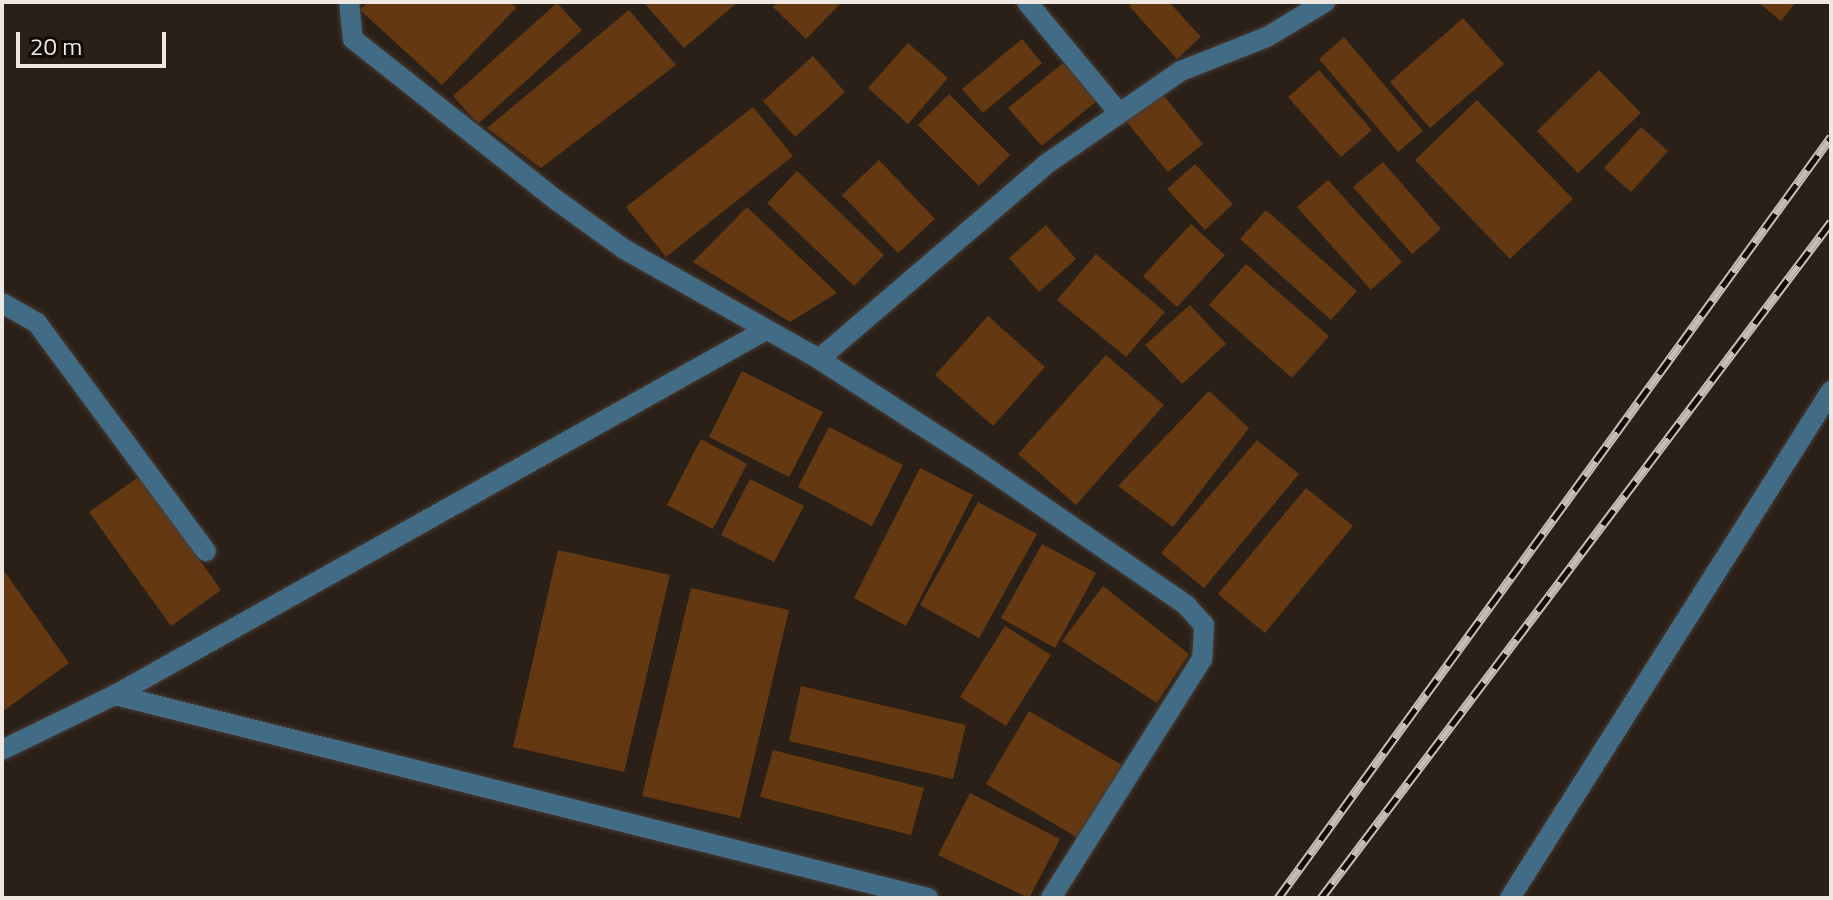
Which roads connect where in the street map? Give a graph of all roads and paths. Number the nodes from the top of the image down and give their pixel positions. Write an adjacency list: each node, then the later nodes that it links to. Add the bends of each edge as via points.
1 (349, 2): 6 (street, via 353,39 365,49 624,249)
2 (1027, 2): 4 (street)
3 (1325, 2): 4 (street, via 1267,37 1181,71)
4 (1119, 113): 7 (street, via 1045,165)
5 (2, 303): 9 (street, via 37,323)
6 (764, 331): 7 (street); 10 (street)
7 (819, 359): 13 (street, via 1186,605 1204,625 1202,659)
8 (1831, 391): 14 (street)
9 (206, 551)
10 (115, 695): 11 (street); 12 (street)
11 (2, 750)
12 (928, 898)
13 (1051, 898)
14 (1510, 898)

